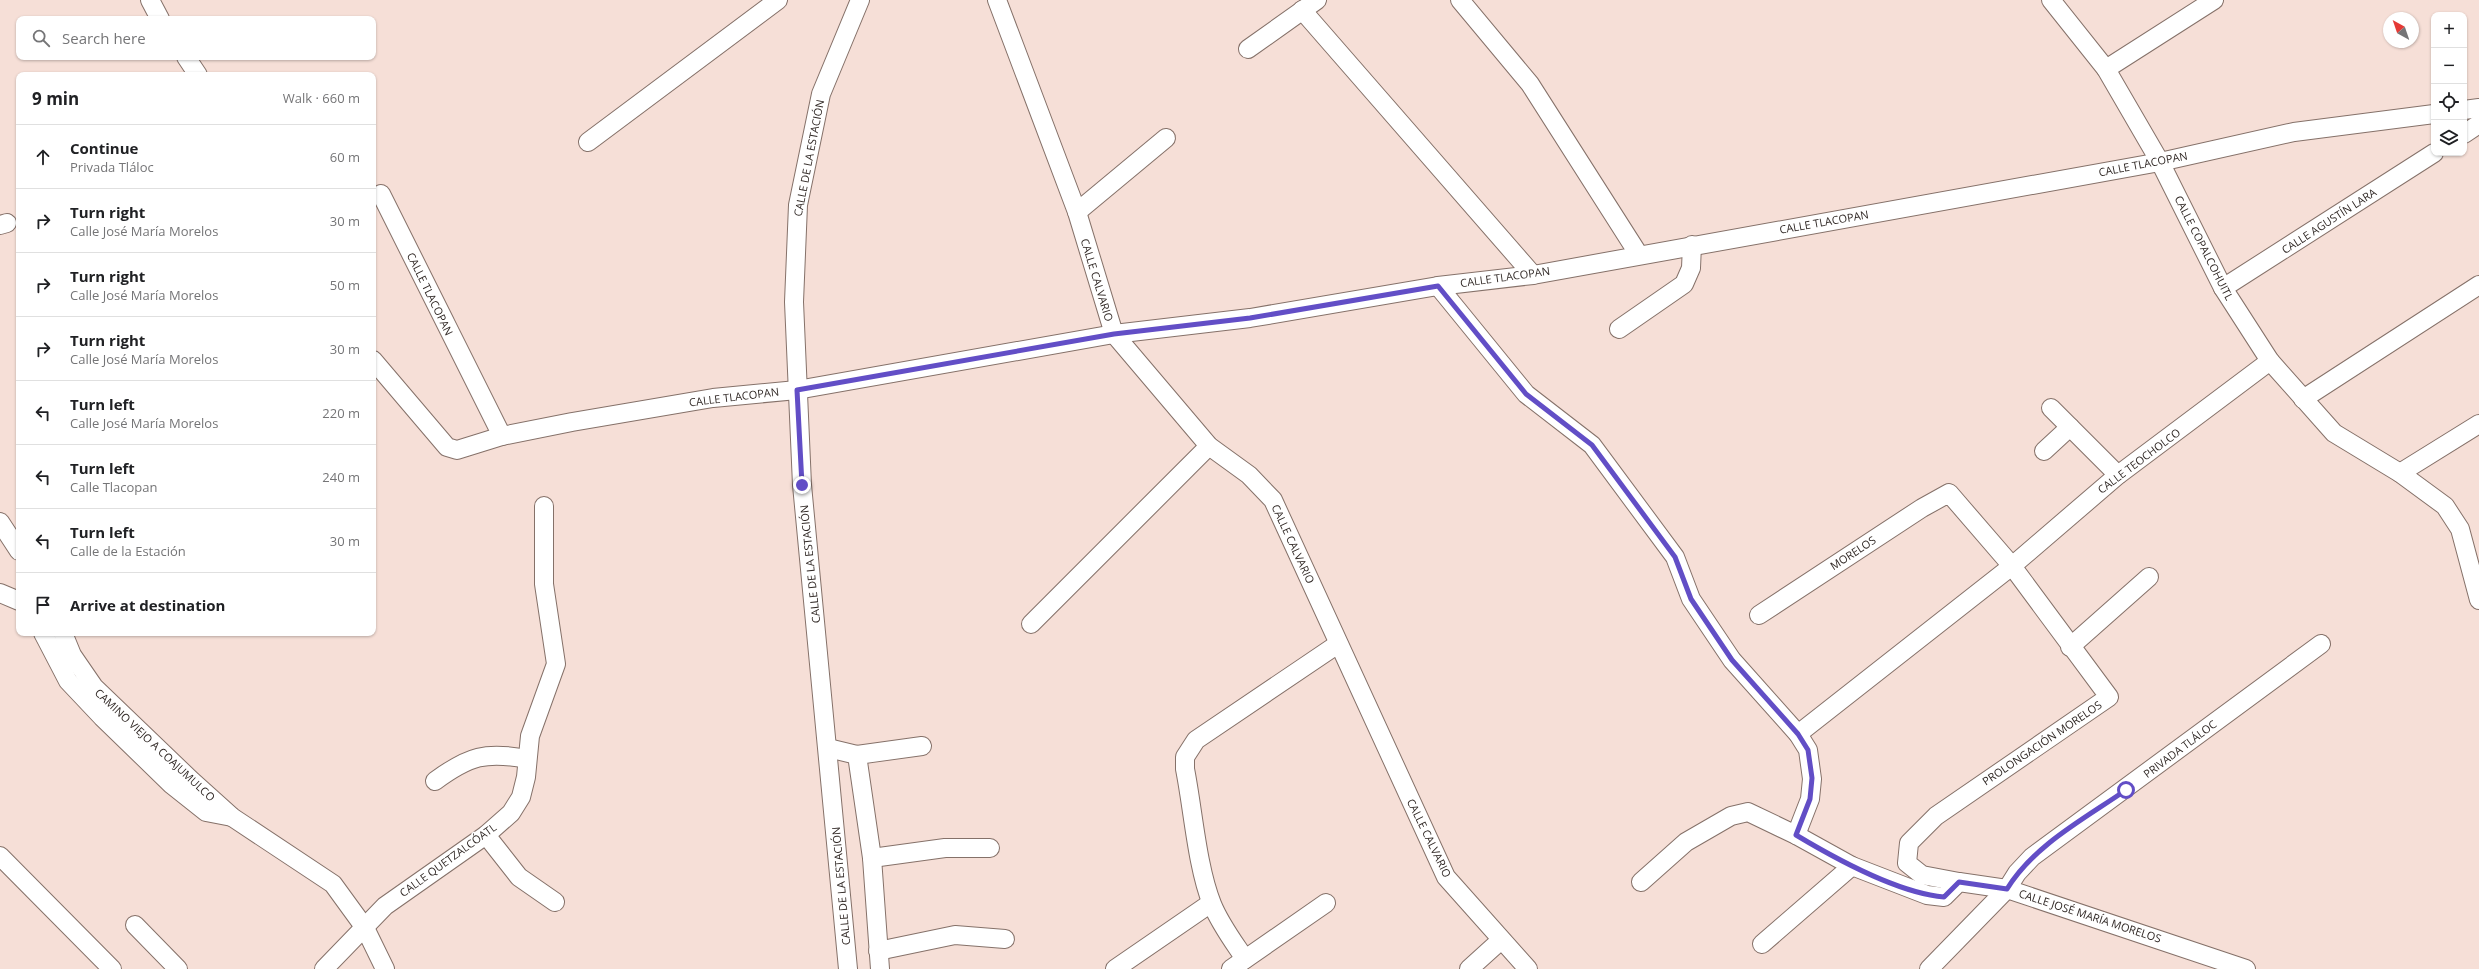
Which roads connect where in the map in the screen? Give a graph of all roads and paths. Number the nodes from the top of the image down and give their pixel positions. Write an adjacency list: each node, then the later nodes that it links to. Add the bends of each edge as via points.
1 (150, 0): 10 (street)
2 (778, 0): 21 (street)
3 (860, 0): 36 (street, CALLE DE LA ESTACIÓN, via 821,94 798,206 794,302)
4 (997, 0): 25 (street, CALLE CALVARIO)
5 (1317, 0): 9 (street)
6 (1460, 0): 27 (street, via 1530,84)
7 (2051, 0): 13 (street, CALLE COPALCOHUITL)
8 (2214, 0): 13 (street)
9 (1302, 10): 11 (street); 28 (street)
10 (158, 16)
11 (1248, 48)
12 (188, 60): 14 (street)
13 (2106, 69): 23 (street, CALLE COPALCOHUITL)
14 (196, 72)
15 (2479, 108): 16 (street)
16 (2467, 110)
17 (2431, 114): 23 (street, CALLE TLACOPAN, via 2294,132)
18 (2479, 124): 19 (street)
19 (2467, 132)
20 (1166, 138): 25 (street)
21 (588, 142)
22 (2431, 155): 31 (street, CALLE AGUSTÍN LARA)
23 (2160, 162): 26 (street, CALLE TLACOPAN); 31 (street, CALLE COPALCOHUITL)
24 (381, 194): 41 (street, CALLE TLACOPAN)
25 (1077, 212): 33 (street, CALLE CALVARIO)
26 (1692, 245): 27 (street, CALLE TLACOPAN); 32 (street, via 1691,268 1684,284)
27 (1639, 255): 28 (street, CALLE TLACOPAN)
28 (1533, 275): 30 (street, CALLE TLACOPAN)
29 (2479, 285): 37 (street)
30 (1438, 286): 33 (street, CALLE TLACOPAN, via 1250,318); 62 (street, via 1526,394 1592,445 1675,557 1691,599 1732,660)
31 (2223, 288): 34 (street, CALLE COPALCOHUITL)
32 (1619, 329)
33 (1114, 334): 36 (street, CALLE TLACOPAN); 42 (street, CALLE CALVARIO)
34 (2270, 362): 37 (street, CALLE COPALCOHUITL); 45 (street, CALLE TEOCHOLCO)
35 (376, 364): 41 (street, CALLE TLACOPAN, via 452,450)
36 (797, 390): 41 (street, CALLE TLACOPAN, via 713,398); 64 (street, CALLE DE LA ESTACIÓN, via 802,485)
37 (2303, 399): 44 (street, CALLE COPALCOHUITL, via 2334,433)
38 (2051, 408): 40 (street)
39 (2479, 424): 44 (street)
40 (2070, 427): 43 (street); 45 (street)
41 (502, 436)
42 (1209, 446): 56 (street); 59 (street, CALLE CALVARIO, via 1249,475 1273,500)
43 (2044, 451)
44 (2400, 473): 54 (street, CALLE COPALCOHUITL, via 2445,506 2460,529)
45 (2118, 475): 50 (street, CALLE TEOCHOLCO)
46 (1949, 493): 50 (street, PROLONGACIÓN MORELOS); 55 (street, MORELOS)
47 (544, 506): 66 (street, CALLE QUETZALCÓATL, via 544,584 556,664 530,736)
48 (0, 522): 49 (street)
49 (16, 546)
50 (2012, 566): 61 (street, PROLONGACIÓN MORELOS); 62 (street, CALLE TEOCHOLCO)
51 (2148, 577): 61 (street)
52 (0, 593): 53 (street)
53 (16, 600)
54 (2479, 600)
55 (1759, 615)
56 (1031, 624)
57 (45, 636): 68 (street, via 68,681 172,785 206,812)
58 (64, 636): 68 (street, CAMINO VIEJO A COAJUMULCO, via 72,655 94,687)
59 (1338, 644): 79 (street, via 1196,740 1188,749 1185,769 1200,858); 84 (street, CALLE CALVARIO, via 1446,877)
60 (2322, 644): 77 (street, PRIVADA TLÁLOC, via 2032,857)
61 (2070, 647): 76 (street, PROLONGACIÓN MORELOS, via 2109,697 1936,816 1909,844 1907,863 1922,875)
62 (1798, 734): 70 (street, via 1808,750 1812,778 1810,799)
63 (922, 746): 65 (street)
64 (828, 748): 65 (street); 93 (street, CALLE DE LA ESTACIÓN)
65 (858, 755): 72 (street)
66 (527, 758): 67 (street, via 501,754 476,758 456,765); 69 (street, CALLE QUETZALCÓATL, via 521,797 511,813)
67 (435, 781)
68 (232, 816): 82 (street, CAMINO VIEJO A COAJUMULCO, via 334,884)
69 (486, 835): 78 (street, via 519,877); 82 (street, CALLE QUETZALCÓATL, via 385,906)
70 (1796, 835): 74 (street); 75 (street, via 1748,812 1731,816 1686,842)
71 (990, 848): 72 (street, via 945,848)
72 (872, 858): 86 (street)
73 (3, 863): 89 (street)
74 (1852, 866): 76 (street, via 1927,895 1944,897); 85 (street)
75 (1641, 882)
76 (1959, 882): 77 (street, CALLE JOSÉ MARÍA MORELOS)
77 (2007, 889): 88 (street, CALLE JOSÉ MARÍA MORELOS); 98 (street, PRIVADA TLÁLOC)
78 (555, 902)
79 (1212, 903): 87 (street); 95 (street)
80 (1326, 903): 87 (street)
81 (135, 925): 90 (street)
82 (365, 928): 91 (street, CALLE QUETZALCÓATL); 92 (street, CAMINO VIEJO A COAJUMULCO)
83 (1005, 939): 86 (street, via 955,935)
84 (1501, 940): 96 (street); 97 (street, CALLE CALVARIO)
85 (1762, 944)
86 (878, 951): 94 (street)
87 (1238, 964)
88 (2226, 965): 99 (street, CALLE JOSÉ MARÍA MORELOS)
89 (112, 969)
90 (178, 969)
91 (324, 969)
92 (385, 969)
93 (848, 969)
94 (880, 969)
95 (1115, 969)
96 (1469, 969)
97 (1528, 969)
98 (1929, 969)
99 (2246, 969)

